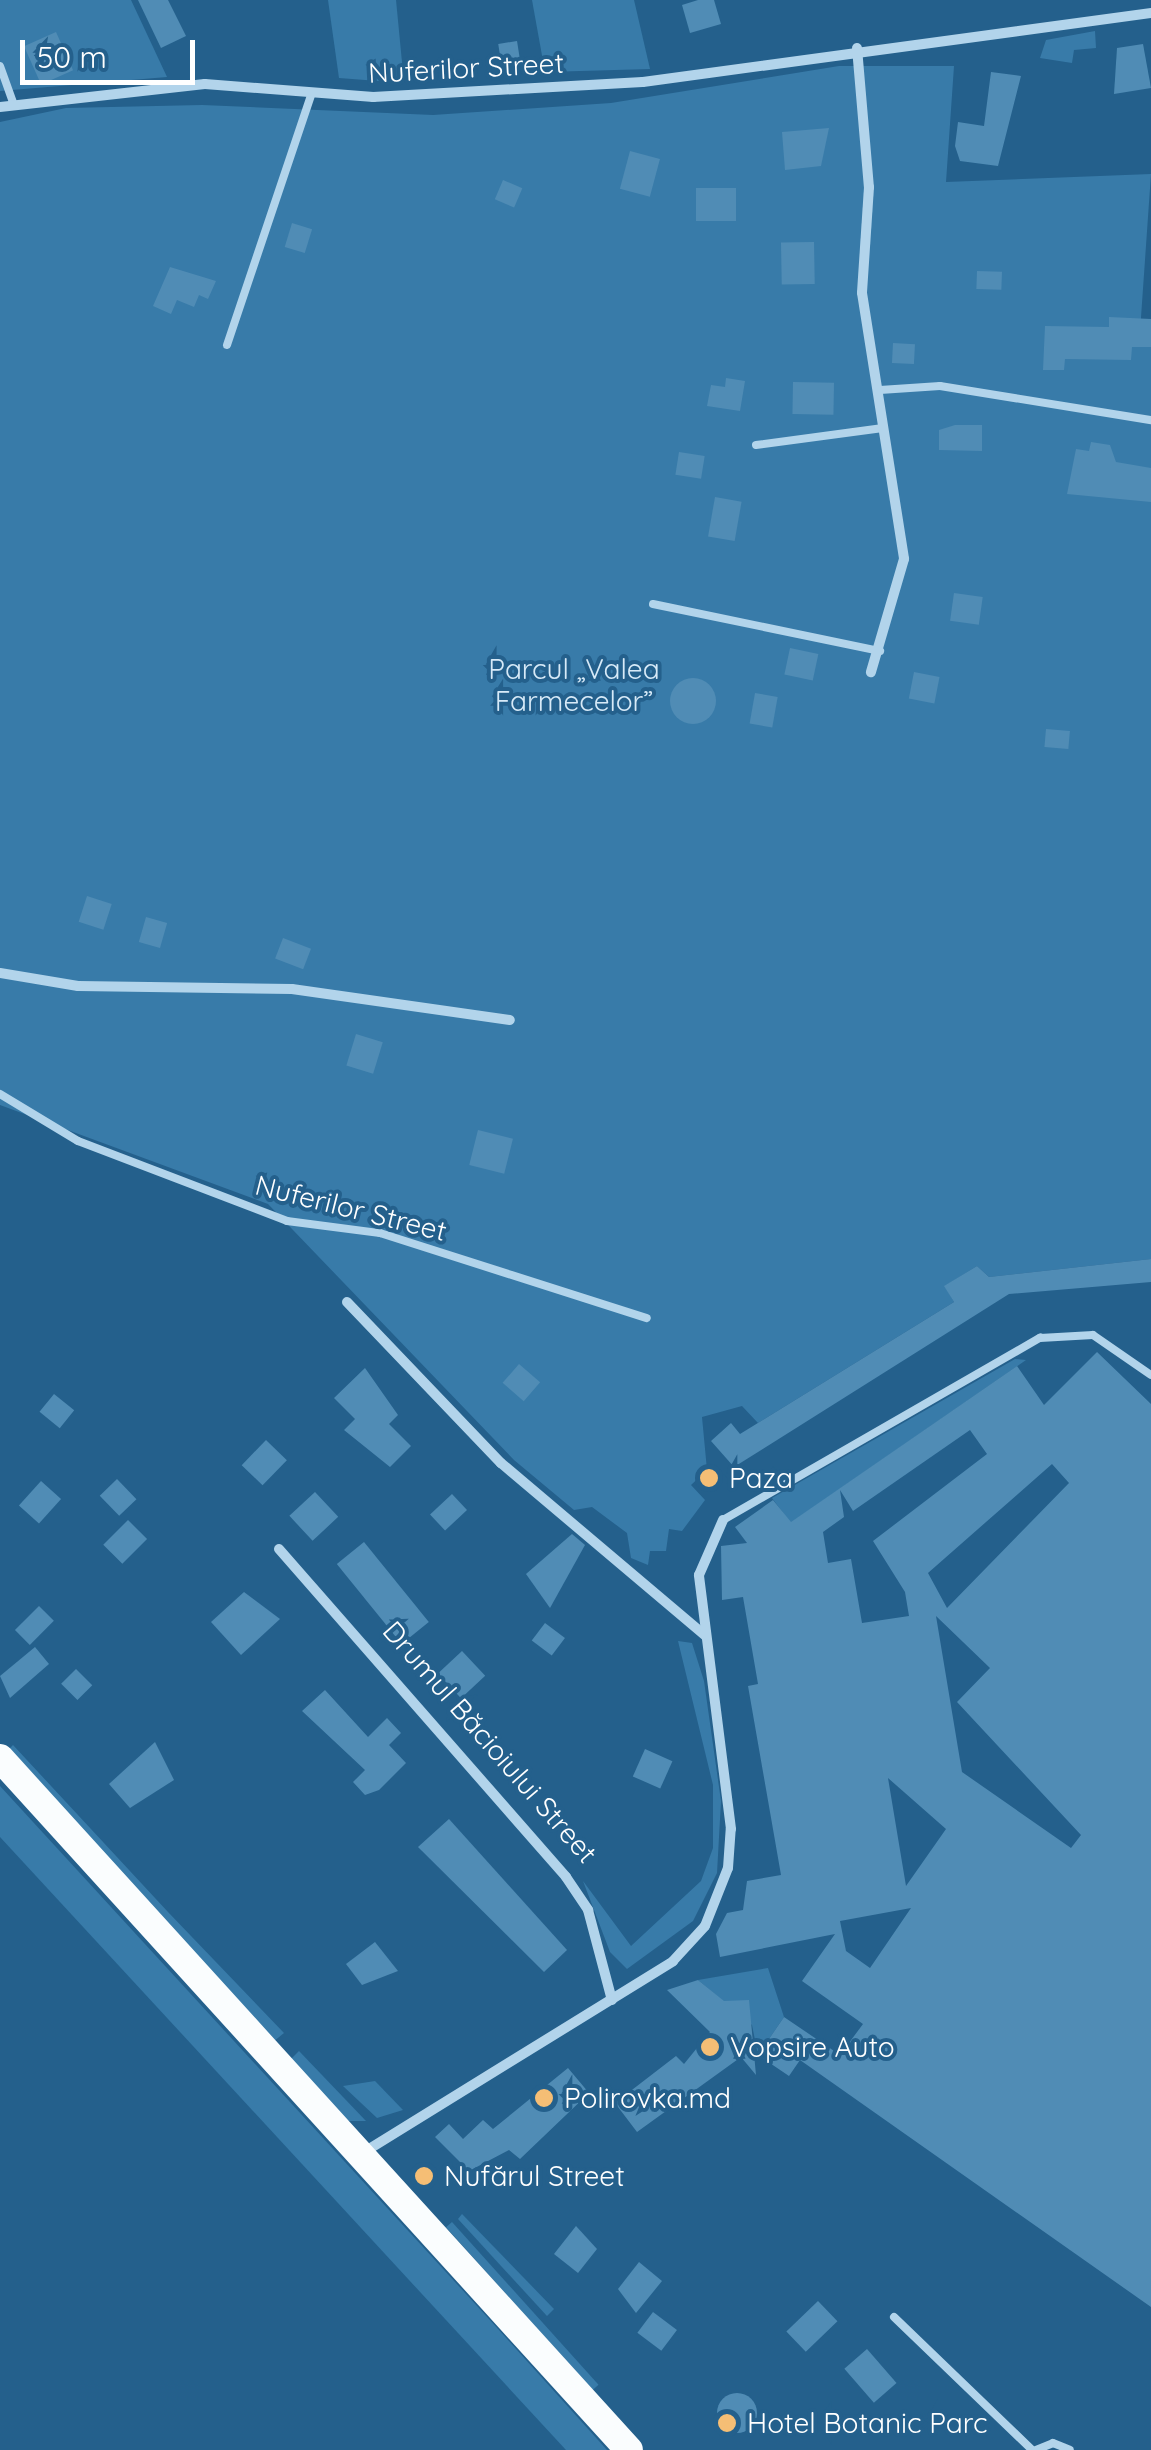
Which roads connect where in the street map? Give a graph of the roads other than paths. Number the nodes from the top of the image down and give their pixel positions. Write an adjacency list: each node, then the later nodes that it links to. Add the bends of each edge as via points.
1 (1151, 13): 2 (street, Nuferilor Street)
2 (858, 48): 4 (street, Nuferilor Street, via 643,82); 8 (street, via 869,187 862,293)
3 (0, 66): 5 (lane)
4 (312, 93): 5 (street, Nuferilor Street, via 205,84); 7 (lane)
5 (14, 105): 6 (street, Nuferilor Street)
6 (0, 107)
7 (227, 345)
8 (880, 390): 9 (lane, via 940,386); 10 (street)
9 (1151, 420)
10 (882, 428): 11 (lane); 13 (street, via 904,559)
11 (756, 445)
12 (653, 604): 13 (lane)
13 (880, 651): 14 (street)
14 (871, 672)
15 (0, 973): 16 (street, via 78,986 292,989)
16 (510, 1020)
17 (0, 1094): 19 (lane, Nuferilor Street, via 78,1140 287,1221 380,1233)
18 (347, 1302): 23 (street, via 501,1463)
19 (646, 1318)
20 (1151, 1375): 21 (lane, via 1093,1336 1040,1338)
21 (723, 1520): 23 (street, via 699,1562)
22 (279, 1549): 25 (street, Drumul Băcioiului Street, via 566,1878 588,1910)
23 (706, 1636): 25 (street, via 729,1790 728,1868 706,1926 673,1961)
24 (0, 1758): 26 (highway)
25 (612, 2000): 26 (street)
26 (360, 2155): 28 (highway)
27 (894, 2316): 29 (lane)
28 (629, 2450)
29 (1034, 2450): 30 (lane, via 1053,2443)
30 (1070, 2450)

